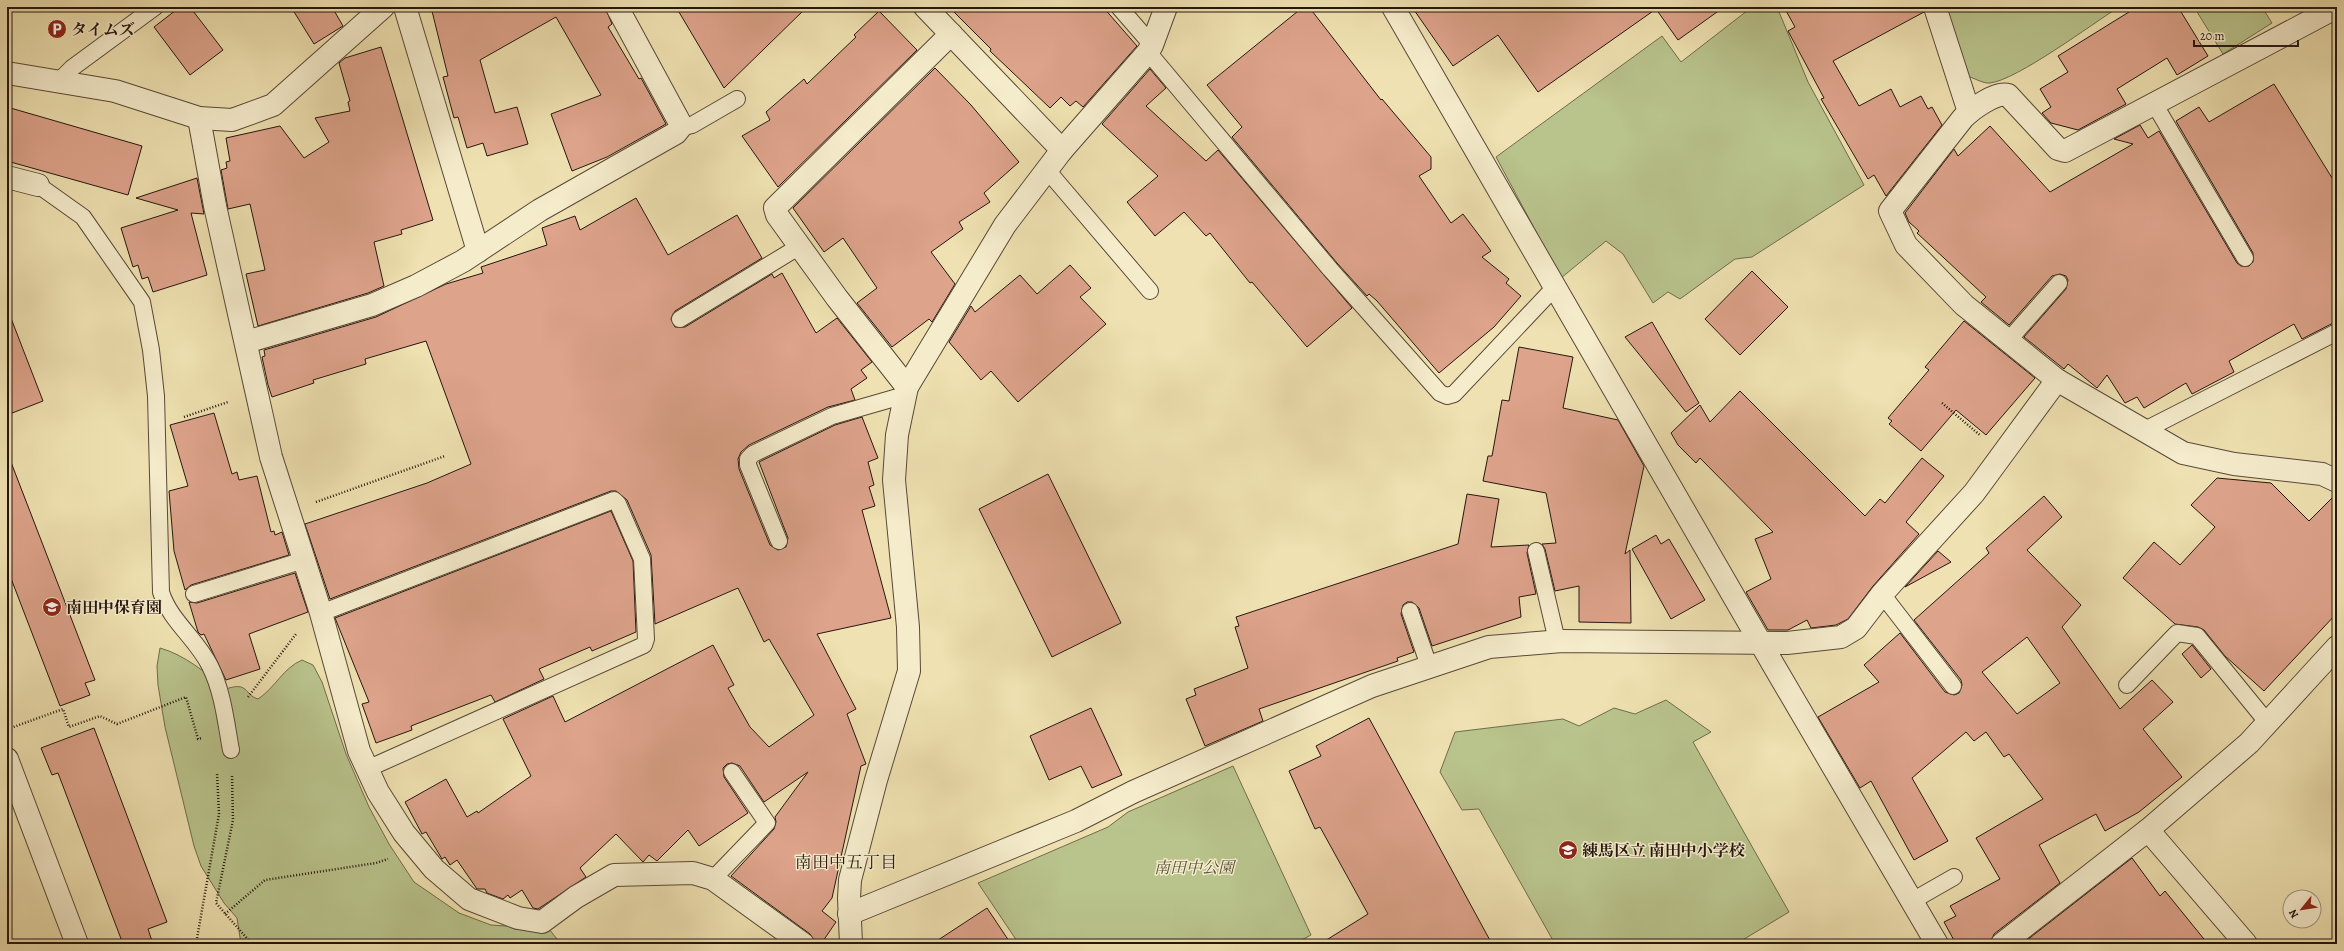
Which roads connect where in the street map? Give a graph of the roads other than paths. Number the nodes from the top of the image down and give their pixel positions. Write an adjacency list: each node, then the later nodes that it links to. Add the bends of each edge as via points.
1 (155, 7): 14 (lane, via 72,68)
2 (383, 7): 18 (street, via 273,105 232,120)
3 (405, 7): 25 (street)
4 (617, 7): 19 (street, via 680,122)
5 (925, 7): 11 (street)
6 (1119, 7): 12 (lane)
7 (1166, 7): 12 (street)
8 (1393, 7): 28 (street)
9 (1935, 7): 17 (street)
10 (2337, 7): 16 (street)
11 (951, 34): 20 (street); 24 (street, via 778,202 775,208 777,215)
12 (1150, 49): 20 (street); 28 (lane, via 1330,269 1440,394 1454,394)
13 (7, 73): 14 (street)
14 (60, 80): 18 (street, via 115,91)
15 (737, 99): 19 (lane, via 692,125)
16 (2155, 105): 17 (street, via 2062,151 2008,95 1998,95); 26 (lane)
17 (1969, 112): 32 (street, via 1890,211 1906,246 1964,305)
18 (199, 118): 33 (street, via 215,206)
19 (680, 128): 25 (street, via 676,133 540,210)
20 (1062, 150): 21 (street)
21 (1047, 170): 29 (lane); 35 (street, via 1005,225)
22 (7, 177): 23 (street)
23 (38, 186): 52 (lane, via 83,217 142,302 156,396 161,592 165,605 210,666 222,701)
24 (800, 246): 30 (lane); 35 (street)
25 (478, 252): 33 (street, via 416,286 372,305)
26 (2245, 258)
27 (2059, 284): 32 (lane)
28 (1555, 287): 46 (street)
29 (1150, 292)
30 (680, 319)
31 (2337, 332): 36 (lane)
32 (2008, 341): 34 (street)
33 (246, 342): 40 (street, via 271,457)
34 (2056, 380): 36 (street); 42 (street, via 1974,494)
35 (906, 391): 38 (lane, via 832,416 753,454 748,459 748,465); 60 (street, via 897,435 894,480 908,627 909,671 876,780 850,880)
36 (2143, 431): 37 (street, via 2183,453 2234,464 2322,474)
37 (2337, 481)
38 (778, 541)
39 (1536, 552): 45 (lane)
40 (304, 560): 41 (lane); 44 (street)
41 (194, 594)
42 (1882, 594): 46 (street, via 1856,628 1841,637 1787,643); 50 (lane)
43 (1410, 611): 48 (lane)
44 (321, 613): 54 (street, via 359,751); 54 (lane, via 614,500 642,559 646,639 644,645)
45 (1557, 642): 46 (street); 48 (street, via 1489,647)
46 (1760, 642): 59 (street)
47 (2337, 647): 51 (street)
48 (1429, 666): 60 (street, via 1372,686 1179,771 1076,821)
49 (2127, 685): 51 (lane, via 2177,633 2197,636)
50 (1953, 686)
51 (2267, 722): 56 (street, via 2249,743)
52 (231, 750)
53 (7, 758): 61 (street)
54 (367, 769): 58 (street, via 378,792 434,869 469,899 518,918 542,922 576,897 614,875 693,873)
55 (732, 772): 58 (lane, via 767,823)
56 (2148, 830): 65 (street); 66 (street)
57 (1954, 877): 59 (lane)
58 (713, 879): 62 (street)
59 (1912, 901): 64 (street)
60 (849, 914): 63 (street)
61 (77, 944)
62 (803, 944)
63 (851, 944)
64 (1937, 944)
65 (2002, 944)
66 (2246, 944)

